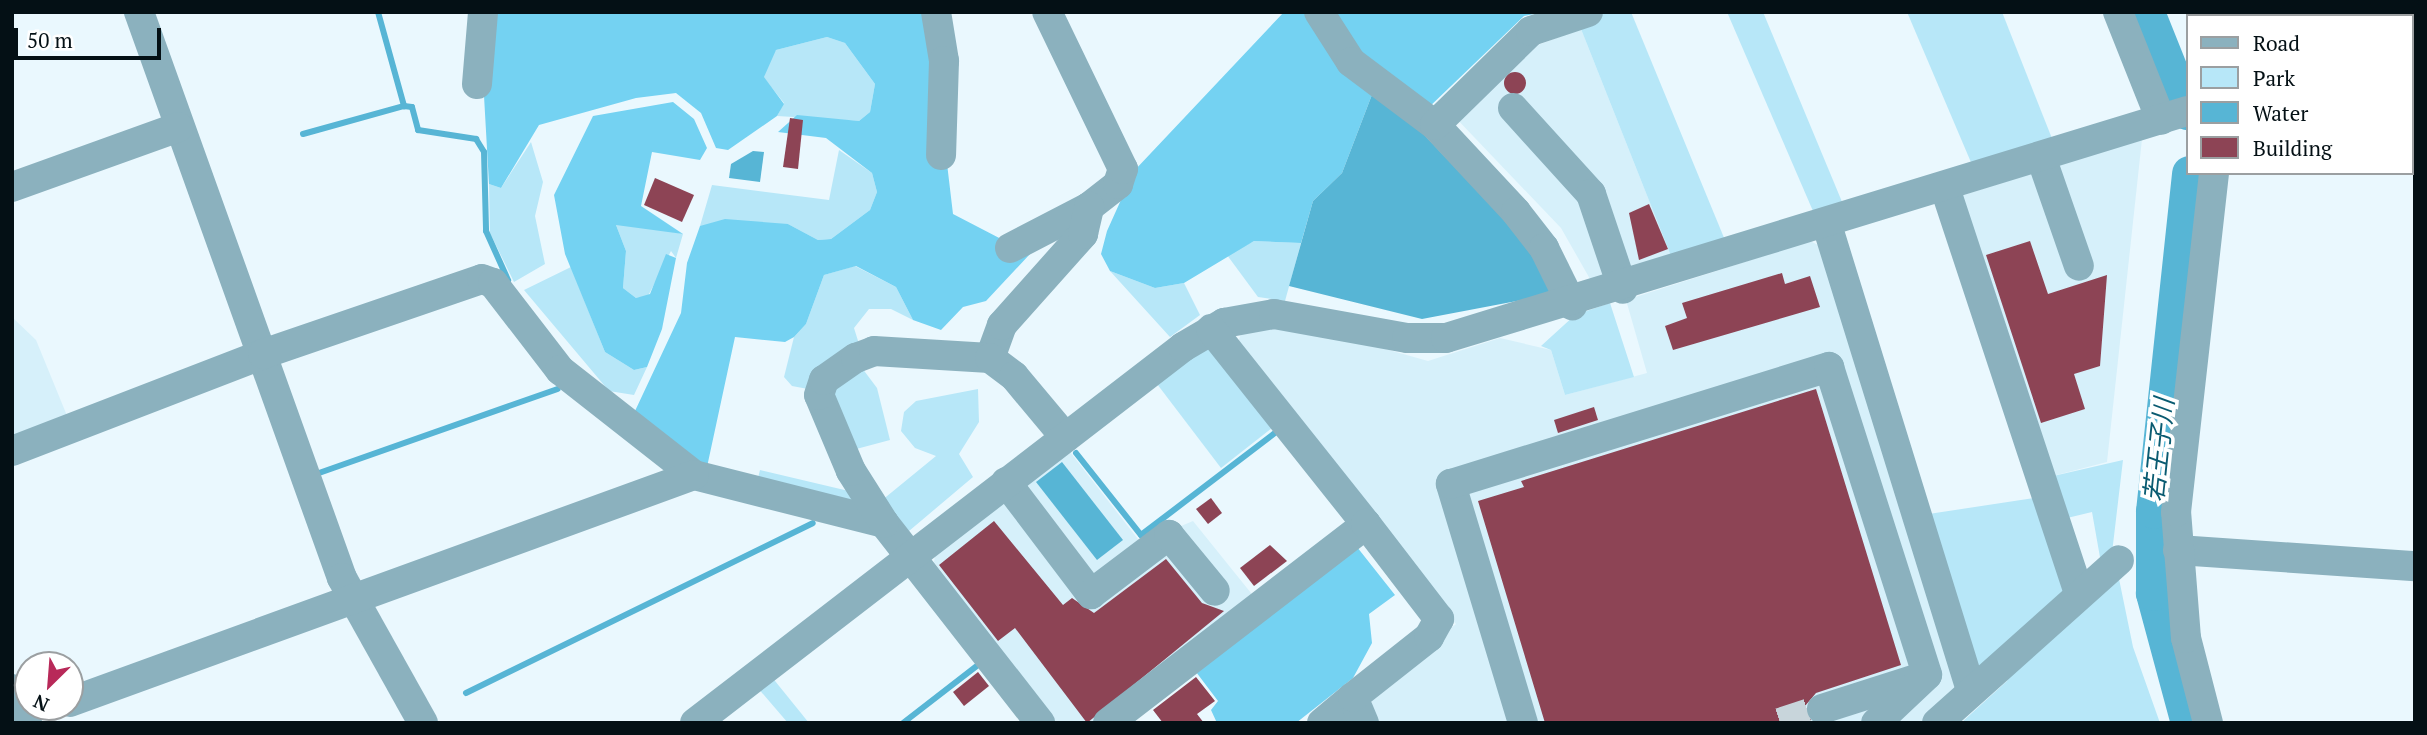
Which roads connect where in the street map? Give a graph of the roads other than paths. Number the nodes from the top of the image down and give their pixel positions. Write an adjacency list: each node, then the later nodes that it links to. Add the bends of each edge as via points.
1 (139, 12): 12 (street)
2 (483, 12): 8 (street)
3 (936, 12): 13 (street, via 944,61)
4 (1047, 12): 18 (street, via 1121,156 1118,184)
5 (1319, 12): 11 (street, via 1351,62)
6 (1588, 12): 11 (street, via 1531,31)
7 (2118, 12): 10 (street)
8 (477, 84)
9 (1513, 108): 22 (street, via 1591,194)
10 (2172, 116): 14 (street)
11 (1434, 124): 23 (street, via 1544,248)
12 (179, 127): 16 (street); 25 (street)
13 (941, 155)
14 (2041, 157): 17 (street); 21 (street)
15 (2214, 175): 33 (street, via 2176,512)
16 (12, 187)
17 (1945, 188): 19 (street); 38 (street)
18 (1089, 207): 20 (street); 26 (street, via 1083,234 1002,325)
19 (1827, 225): 22 (street); 41 (street)
20 (1010, 248)
21 (2079, 266)
22 (1623, 289): 23 (street)
23 (1572, 305): 24 (street, via 1425,340 1265,313)
24 (1211, 329): 27 (street); 32 (street)
25 (263, 354): 28 (street); 29 (street, via 482,279 493,283 560,370); 39 (street)
26 (990, 358): 27 (street, via 1014,376); 31 (street, via 874,351 824,380 819,395 828,426)
27 (1065, 437): 30 (street)
28 (12, 451)
29 (694, 475): 31 (street); 39 (street)
30 (1006, 482): 34 (street); 37 (street, via 1091,594 1169,535)
31 (884, 523): 34 (street)
32 (1366, 524): 44 (street, via 1439,619 1429,636); 48 (street)
33 (2178, 550): 36 (street); 53 (street, via 2186,638)
34 (913, 555): 46 (street); 47 (street)
35 (2119, 560): 38 (street)
36 (2415, 566)
37 (1216, 591)
38 (2079, 594): 41 (street)
39 (352, 597): 42 (street); 45 (street)
40 (1927, 675): 43 (street); 50 (street, via 1829,367 1451,484); 51 (street)
41 (1971, 691): 52 (street)
42 (84, 697)
43 (1822, 709)
44 (1358, 710): 49 (street)
45 (423, 723)
46 (695, 723)
47 (1040, 723)
48 (1108, 723)
49 (1322, 723)
50 (1523, 723)
51 (1876, 723)
52 (1937, 723)
53 (2208, 723)

